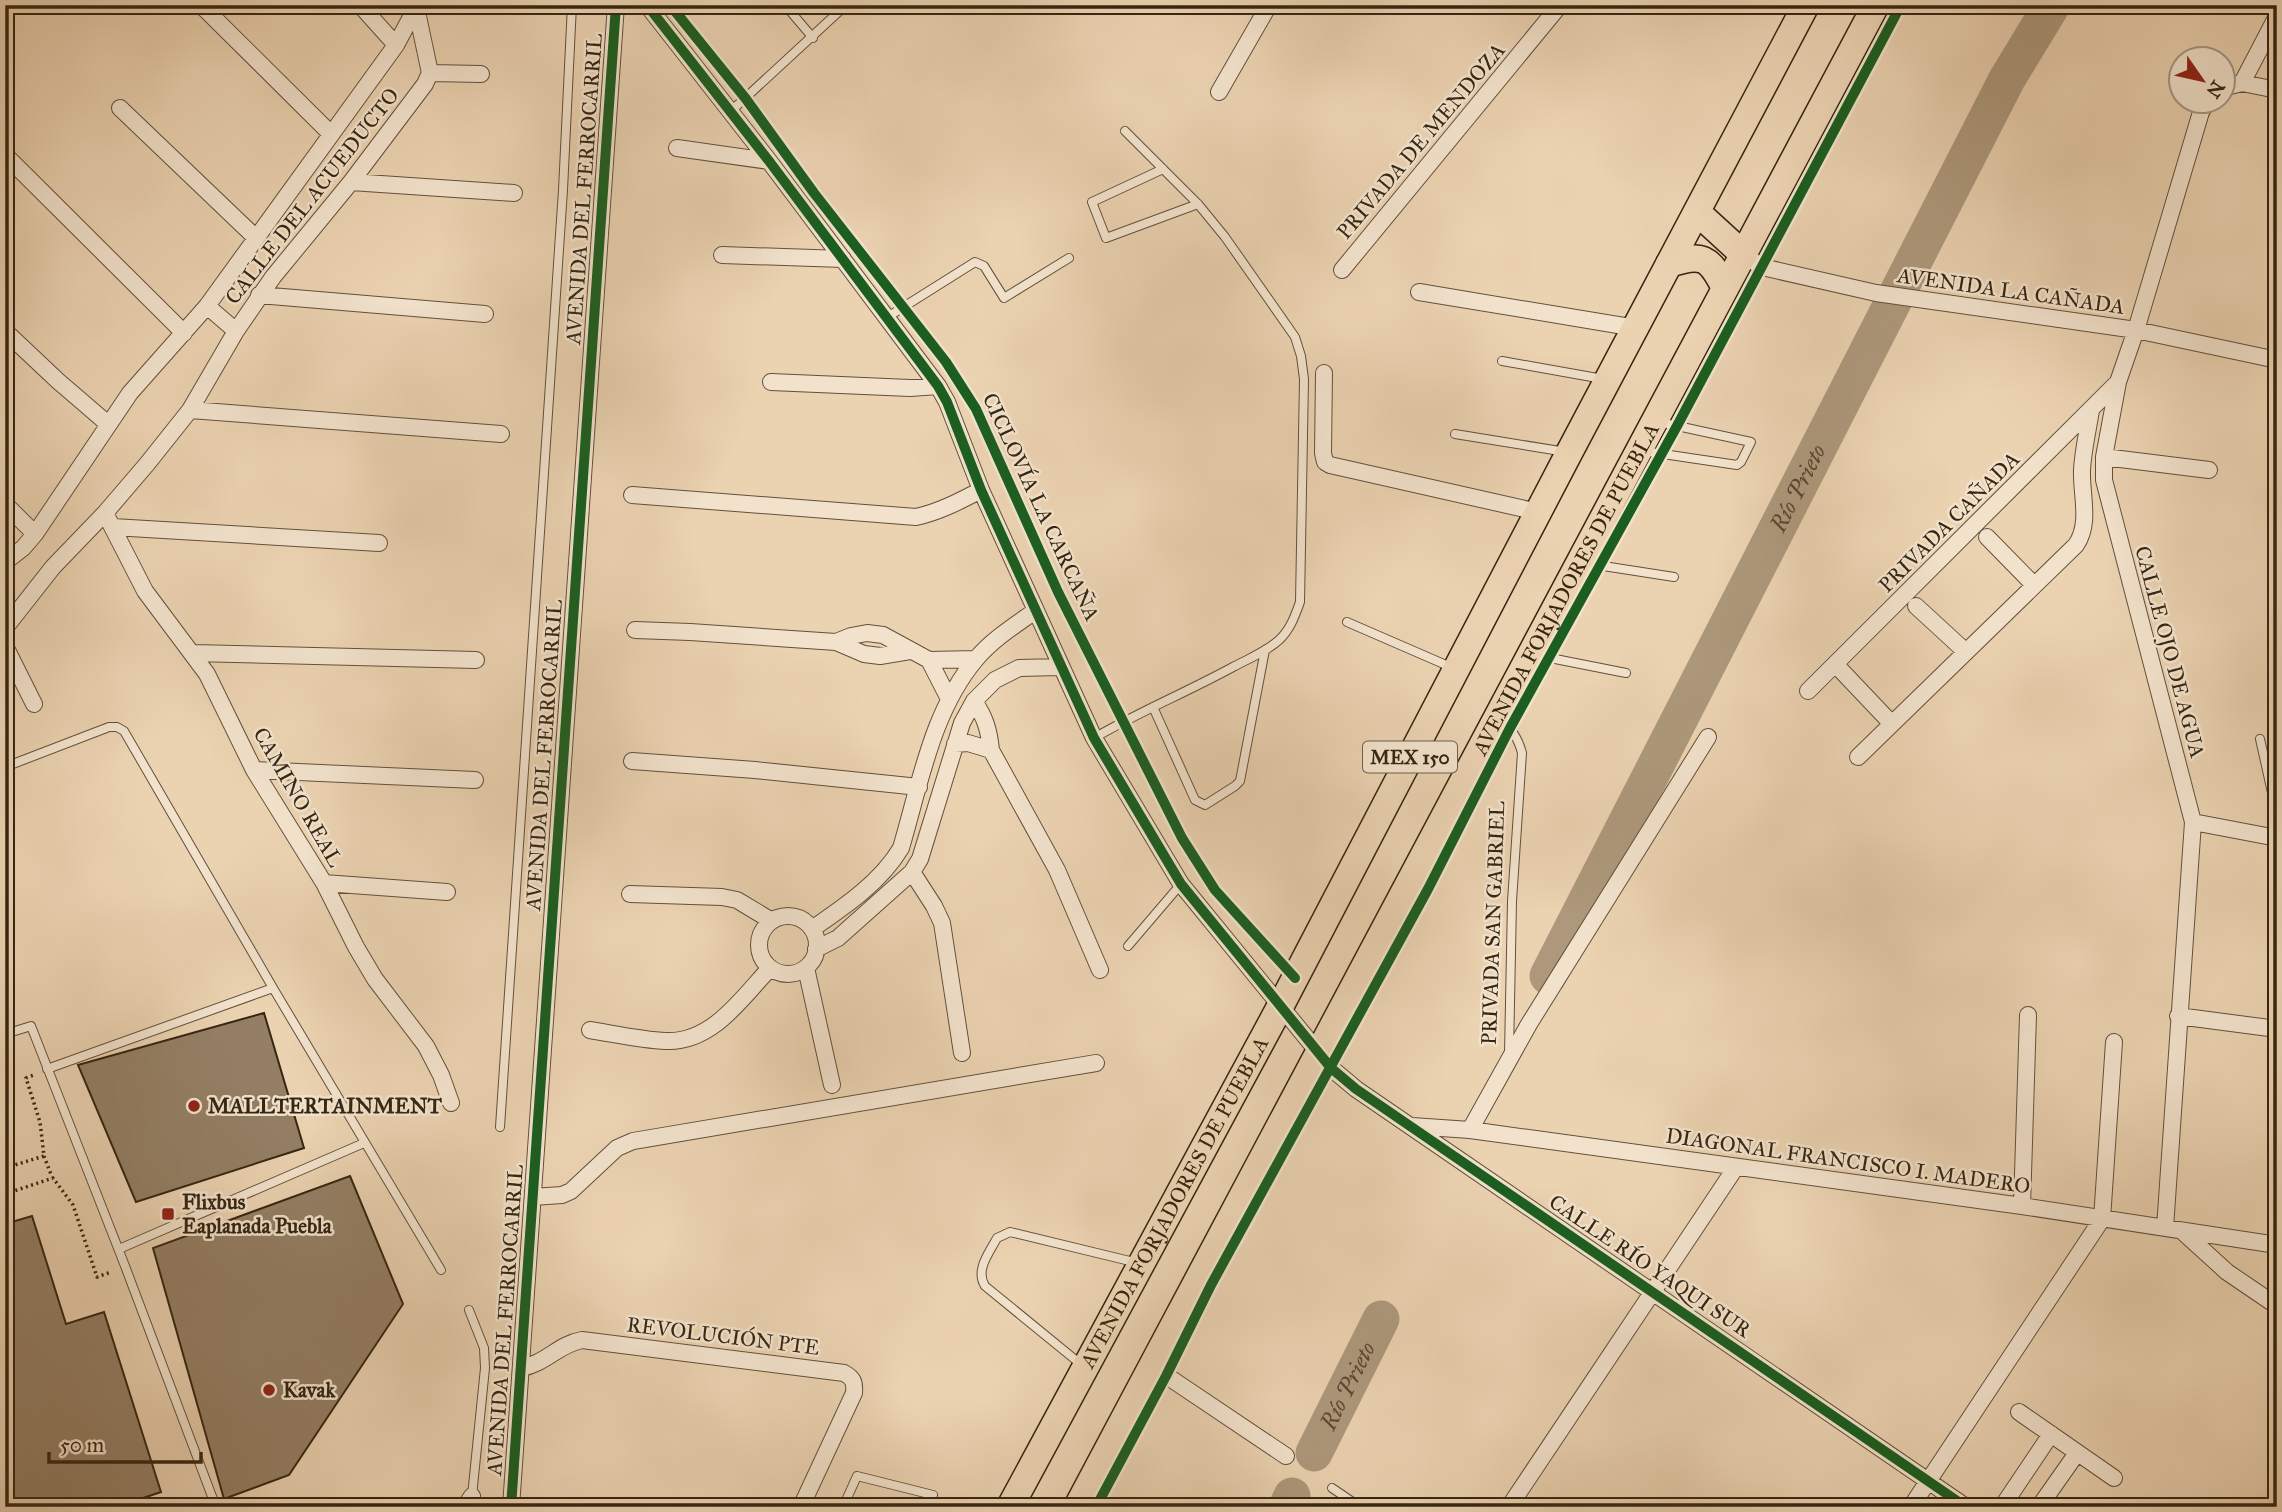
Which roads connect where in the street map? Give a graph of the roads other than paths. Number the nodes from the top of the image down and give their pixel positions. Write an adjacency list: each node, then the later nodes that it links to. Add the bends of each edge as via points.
1 (201, 5): 26 (street)
2 (360, 5): 15 (street)
3 (572, 5): 148 (lane)
4 (616, 5): 152 (street, AVENIDA DEL FERROCARRIL)
5 (647, 5): 23 (street, CALLE RÍO YAQUI SUR)
6 (785, 5): 14 (lane)
7 (846, 5): 14 (lane)
8 (1269, 5): 21 (street)
9 (1560, 5): 41 (street, PRIVADA DE MENDOZA)
10 (1806, 5): 34 (main road, AVENIDA FORJADORES DE PUEBLA / MEX 150)
11 (1876, 5): 36 (main road, AVENIDA FORJADORES DE PUEBLA / MEX 150)
12 (416, 6): 15 (street, CALLE DEL ACUEDUCTO); 16 (street, CALLE DEL ACUEDUCTO)
13 (2277, 16): 18 (street)
14 (813, 38): 23 (lane)
15 (396, 46): 26 (street, CALLE DEL ACUEDUCTO)
16 (430, 73): 17 (street); 31 (street, CALLE DEL ACUEDUCTO)
17 (481, 74)
18 (2242, 83): 19 (street); 20 (street)
19 (2236, 84)
20 (2277, 90)
21 (1219, 92)
22 (120, 108): 35 (street)
23 (730, 112): 29 (street, CALLE RÍO YAQUI SUR)
24 (2200, 116): 49 (street, CALLE OJO DE AGUA)
25 (1125, 131): 30 (lane)
26 (331, 134): 35 (street, CALLE DEL ACUEDUCTO)
27 (677, 148): 29 (street)
28 (5, 155): 52 (street)
29 (769, 161): 39 (street, CALLE RÍO YAQUI SUR)
30 (1163, 169): 33 (lane); 33 (lane, via 1092,202 1106,238)
31 (351, 182): 32 (street); 44 (street, CALLE DEL ACUEDUCTO)
32 (514, 193)
33 (1198, 204): 88 (lane, via 1295,337 1301,356 1300,603 1280,639)
34 (1697, 212): 36 (main road); 40 (main road, AVENIDA FORJADORES DE PUEBLA / MEX 150)
35 (256, 238): 45 (street, CALLE DEL ACUEDUCTO)
36 (1744, 255): 42 (main road, AVENIDA FORJADORES DE PUEBLA / MEX 150); 49 (street, AVENIDA LA CAÑADA, via 1762,267 1876,293)
37 (722, 256): 39 (street)
38 (1069, 258): 47 (lane, via 1004,298 984,265 975,262)
39 (843, 259): 47 (street, CALLE RÍO YAQUI SUR)
40 (1669, 264): 42 (main road, via 1698,258 1708,261); 48 (main road, AVENIDA FORJADORES DE PUEBLA / MEX 150)
41 (1342, 270)
42 (1725, 288): 62 (main road, AVENIDA FORJADORES DE PUEBLA / MEX 150)
43 (1419, 292): 48 (street)
44 (260, 295): 46 (street); 51 (street, CALLE DEL ACUEDUCTO)
45 (207, 306): 51 (street); 52 (street, CALLE DEL ACUEDUCTO)
46 (485, 314)
47 (886, 318): 59 (street, CALLE RÍO YAQUI SUR)
48 (1636, 328): 56 (main road, AVENIDA FORJADORES DE PUEBLA / MEX 150)
49 (2136, 330): 53 (street, AVENIDA LA CAÑADA); 58 (street, CALLE OJO DE AGUA)
50 (5, 331): 63 (street)
51 (236, 331): 60 (street, CALLE DEL ACUEDUCTO)
52 (184, 333): 63 (street, CALLE DEL ACUEDUCTO)
53 (2277, 360)
54 (1502, 361): 56 (lane)
55 (1324, 373): 73 (street, via 1325,462)
56 (1608, 380): 67 (main road, AVENIDA FORJADORES DE PUEBLA / MEX 150)
57 (771, 382): 59 (street)
58 (2118, 382): 61 (street, PRIVADA CAÑADA); 68 (street, CALLE OJO DE AGUA)
59 (938, 386): 70 (street, CALLE RÍO YAQUI SUR)
60 (190, 410): 64 (street); 74 (street, CALLE DEL ACUEDUCTO)
61 (2091, 410): 81 (street, via 2082,469 2082,536); 95 (street, PRIVADA CAÑADA)
62 (1656, 422): 66 (main road, AVENIDA FORJADORES DE PUEBLA / MEX 150); 66 (lane, via 1751,442 1737,465)
63 (108, 424): 75 (street, CALLE DEL ACUEDUCTO)
64 (501, 434)
65 (1455, 434): 67 (lane)
66 (1641, 451): 79 (main road, AVENIDA FORJADORES DE PUEBLA / MEX 150)
67 (1569, 453): 73 (main road, AVENIDA FORJADORES DE PUEBLA / MEX 150)
68 (2104, 457): 69 (street); 118 (street, CALLE OJO DE AGUA, via 2104,480)
69 (2208, 470)
70 (981, 490): 71 (street, via 916,517); 83 (street, CALLE RÍO YAQUI SUR)
71 (632, 495)
72 (5, 504): 75 (street)
73 (1538, 512): 97 (main road, AVENIDA FORJADORES DE PUEBLA / MEX 150)
74 (109, 520): 77 (street); 85 (street, CALLE DEL ACUEDUCTO, via 52,567); 90 (street, CAMINO REAL, via 145,591)
75 (35, 534): 78 (street, CALLE DEL ACUEDUCTO)
76 (1987, 537): 81 (street)
77 (379, 543)
78 (5, 562)
79 (1581, 562): 80 (lane); 91 (main road, AVENIDA FORJADORES DE PUEBLA / MEX 150)
80 (1674, 577)
81 (2034, 585): 89 (street)
82 (1916, 606): 89 (street)
83 (1035, 611): 92 (street); 96 (street, CALLE RÍO YAQUI SUR)
84 (1347, 622): 97 (lane)
85 (5, 628)
86 (635, 630): 94 (street, via 836,642 864,654 910,651)
87 (5, 646): 102 (street)
88 (1265, 650): 103 (lane); 103 (lane, via 1240,781 1205,806 1195,800)
89 (1966, 652): 105 (street)
90 (193, 653): 93 (street); 114 (street, CAMINO REAL)
91 (1532, 654): 98 (lane); 104 (main road, AVENIDA FORJADORES DE PUEBLA / MEX 150)
92 (976, 659): 94 (street); 100 (street)
93 (476, 660)
94 (929, 660): 100 (street)
95 (1836, 665): 99 (street, PRIVADA CAÑADA); 105 (street)
96 (1060, 667): 101 (street, via 1019,668 995,680); 107 (street, CALLE RÍO YAQUI SUR)
97 (1456, 669): 133 (main road, AVENIDA FORJADORES DE PUEBLA / MEX 150)
98 (1626, 673)
99 (1808, 691)
100 (949, 699): 116 (street)
101 (974, 701): 109 (street); 110 (street, via 984,715)
102 (34, 704)
103 (1153, 707): 107 (lane)
104 (1497, 718): 140 (main road, AVENIDA FORJADORES DE PUEBLA / MEX 150); 142 (lane, PRIVADA SAN GABRIEL, via 1518,739 1522,753 1512,901)
105 (1892, 724): 111 (street)
106 (1708, 737): 142 (street)
107 (1094, 738): 122 (street, CALLE RÍO YAQUI SUR)
108 (2260, 739): 117 (lane)
109 (955, 744): 110 (street); 120 (street)
110 (991, 750): 131 (street, via 1058,870)
111 (1858, 757)
112 (632, 761): 116 (street)
113 (5, 767): 132 (lane, via 109,727 124,731)
114 (254, 770): 115 (street); 121 (street, CAMINO REAL)
115 (475, 780)
116 (919, 787): 126 (street, via 892,863)
117 (2277, 815)
118 (2193, 822): 119 (street); 135 (street, CALLE OJO DE AGUA)
119 (2276, 836)
120 (912, 872): 128 (street, via 838,938); 141 (street, via 942,923)
121 (324, 883): 123 (street); 146 (street, CAMINO REAL, via 375,979 426,1046)
122 (1181, 884): 127 (lane); 133 (street, CALLE RÍO YAQUI SUR)
123 (447, 892)
124 (629, 894): 125 (street, via 722,897 737,900)
125 (772, 921): 126 (street, via 798,918); 129 (street, via 759,944)
126 (812, 929): 128 (street)
127 (1128, 946)
128 (816, 949): 130 (street)
129 (770, 968): 130 (street, via 788,974); 138 (street, via 720,1021 686,1039 668,1042)
130 (806, 968): 145 (street)
131 (1100, 970)
132 (273, 988): 144 (lane); 150 (lane)
133 (1281, 1005): 140 (street, CALLE RÍO YAQUI SUR); 159 (main road, AVENIDA FORJADORES DE PUEBLA / MEX 150)
134 (2028, 1014): 153 (street)
135 (2178, 1016): 137 (street); 155 (street, CALLE OJO DE AGUA)
136 (5, 1028): 144 (lane, via 15,1031 31,1026)
137 (2277, 1029)
138 (590, 1030)
139 (2113, 1042): 154 (street)
140 (1318, 1051): 147 (street, CALLE RÍO YAQUI SUR, via 1356,1089); 164 (main road, AVENIDA FORJADORES DE PUEBLA / MEX 150)
141 (962, 1053)
142 (1509, 1059): 149 (street, PRIVADA SAN GABRIEL)
143 (1096, 1063): 152 (street, via 633,1141 617,1148 571,1191)
144 (47, 1069): 158 (lane)
145 (832, 1085)
146 (451, 1103)
147 (1412, 1126): 149 (street, DIAGONAL FRANCISCO I. MADERO); 161 (street, CALLE RÍO YAQUI SUR)
148 (500, 1127)
149 (1470, 1130): 151 (street, DIAGONAL FRANCISCO I. MADERO)
150 (364, 1143): 158 (lane); 160 (lane)
151 (1736, 1167): 153 (street, DIAGONAL FRANCISCO I. MADERO); 161 (street)
152 (533, 1197): 166 (street, AVENIDA DEL FERROCARRIL)
153 (2022, 1206): 154 (street, DIAGONAL FRANCISCO I. MADERO)
154 (2102, 1219): 155 (street, DIAGONAL FRANCISCO I. MADERO); 172 (street)
155 (2165, 1228): 156 (street, DIAGONAL FRANCISCO I. MADERO)
156 (2182, 1231): 157 (street, DIAGONAL FRANCISCO I. MADERO); 162 (street, via 2227,1272)
157 (2277, 1245)
158 (119, 1249): 175 (lane)
159 (1141, 1264): 165 (main road, AVENIDA FORJADORES DE PUEBLA / MEX 150); 165 (lane, via 1010,1232 997,1238 980,1270 985,1286)
160 (441, 1270)
161 (1654, 1292): 172 (street, CALLE RÍO YAQUI SUR); 183 (street)
162 (2277, 1306)
163 (469, 1310): 174 (lane, via 484,1348 485,1368)
164 (1152, 1366): 170 (street); 181 (main road, AVENIDA FORJADORES DE PUEBLA / MEX 150)
165 (1084, 1367): 180 (main road, AVENIDA FORJADORES DE PUEBLA / MEX 150)
166 (521, 1368): 176 (street, AVENIDA DEL FERROCARRIL); 177 (street, REVOLUCIÓN PTE, via 535,1366 570,1342 582,1340 851,1376 854,1393)
167 (2019, 1412): 168 (street)
168 (2051, 1434): 169 (street); 186 (street)
169 (2077, 1453): 171 (street); 187 (street)
170 (1286, 1456)
171 (2114, 1478)
172 (1929, 1479): 184 (street); 185 (street, CALLE RÍO YAQUI SUR)
173 (1332, 1488): 182 (lane)
174 (470, 1503)
175 (216, 1507)
176 (511, 1507)
177 (802, 1507)
178 (843, 1507): 179 (lane, via 857,1476 933,1495)
179 (927, 1507)
180 (1010, 1507)
181 (1077, 1507)
182 (1360, 1507)
183 (1509, 1507)
184 (1911, 1507)
185 (1966, 1507)
186 (2002, 1507)
187 (2039, 1507)

